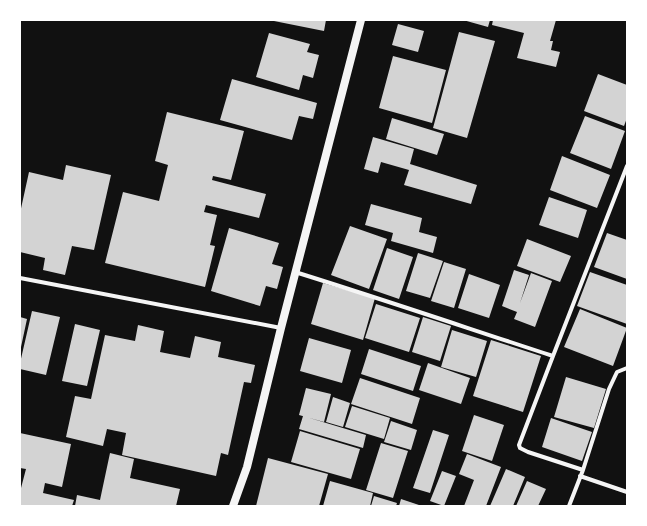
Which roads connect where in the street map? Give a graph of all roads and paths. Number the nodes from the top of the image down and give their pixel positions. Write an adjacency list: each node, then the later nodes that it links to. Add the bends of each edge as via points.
1 (361, 20): 3 (main road)
2 (627, 166): 6 (street)
3 (295, 272): 5 (main road); 6 (street)
4 (20, 278): 5 (street)
5 (281, 328): 11 (main road, via 247,467)
6 (553, 356): 8 (street, via 519,445 528,452)
7 (627, 368): 8 (street, via 617,372 612,383)
8 (583, 470): 9 (street)
9 (580, 476): 10 (street); 12 (street)
10 (627, 492)
11 (233, 506)
12 (568, 506)

